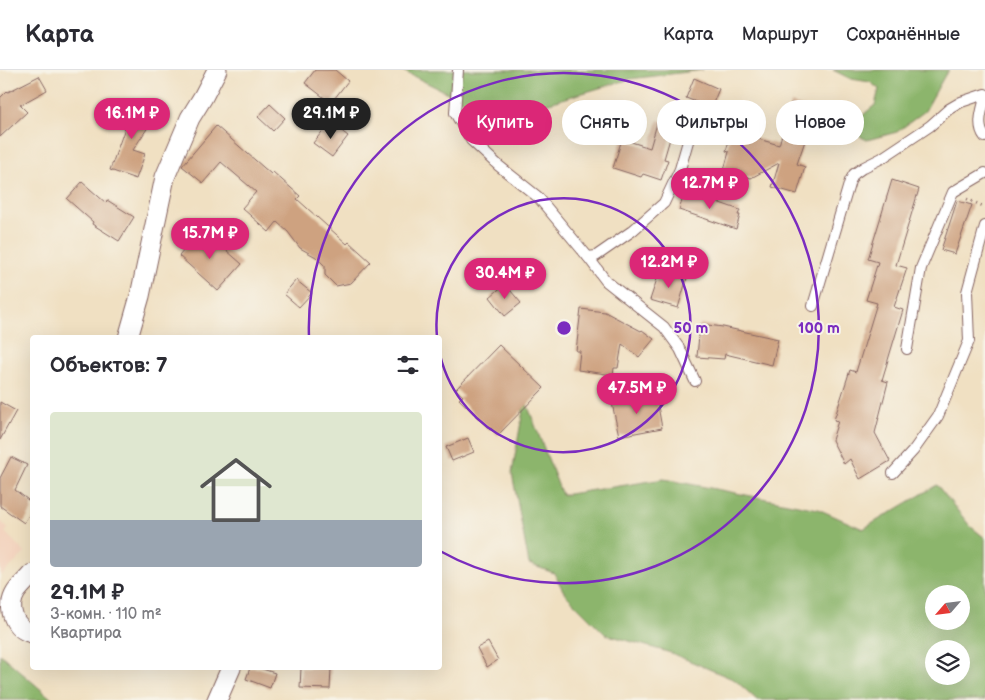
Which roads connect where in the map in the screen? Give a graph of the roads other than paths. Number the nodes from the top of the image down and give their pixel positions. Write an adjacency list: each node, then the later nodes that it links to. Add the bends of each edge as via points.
1 (217, 70): 10 (street, via 190,118 165,177)
2 (458, 70): 8 (lane, via 455,113 471,140 538,197)
3 (985, 96): 4 (lane, via 980,115 981,132); 9 (lane, via 961,102 949,109 930,126 854,174)
4 (985, 136)
5 (687, 145): 8 (lane, via 664,203 632,232 596,256)
6 (985, 173): 11 (lane, via 953,192 921,268)
7 (985, 226): 13 (lane, via 968,292 969,341 938,416)
8 (588, 257): 12 (lane, via 606,281 664,327 680,349)
9 (813, 306)
10 (129, 335)
11 (906, 349)
12 (695, 380)
13 (893, 473)
14 (30, 576): 15 (street, via 15,594 12,611 16,624)
15 (30, 632)
16 (230, 670): 17 (street)
17 (217, 700)

